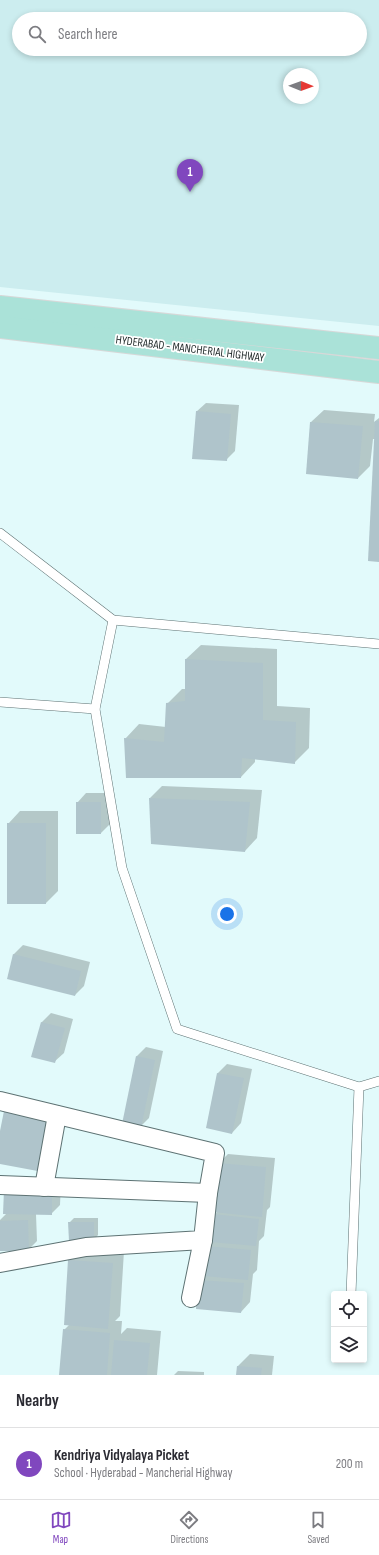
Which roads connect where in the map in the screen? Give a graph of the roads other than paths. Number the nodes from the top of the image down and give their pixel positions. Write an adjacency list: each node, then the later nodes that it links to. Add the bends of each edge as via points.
1 (0, 307): 3 (main road, HYDERABAD - MANCHERIAL HIGHWAY)
2 (0, 327): 4 (main road, HYDERABAD - MANCHERIAL HIGHWAY)
3 (379, 348)
4 (379, 372)
5 (0, 533): 6 (lane)
6 (113, 620): 7 (lane); 9 (lane)
7 (379, 644)
8 (0, 702): 9 (lane)
9 (95, 709): 11 (lane, via 122,868 177,1029)
10 (379, 1081): 11 (lane)
11 (359, 1087): 19 (lane)
12 (0, 1101): 13 (street)
13 (57, 1115): 15 (street); 16 (street, via 215,1153)
14 (0, 1185): 15 (street)
15 (44, 1187): 16 (street)
16 (208, 1193): 17 (street)
17 (203, 1240): 18 (street, via 86,1247); 20 (street)
18 (0, 1263)
19 (351, 1291)
20 (192, 1298)

